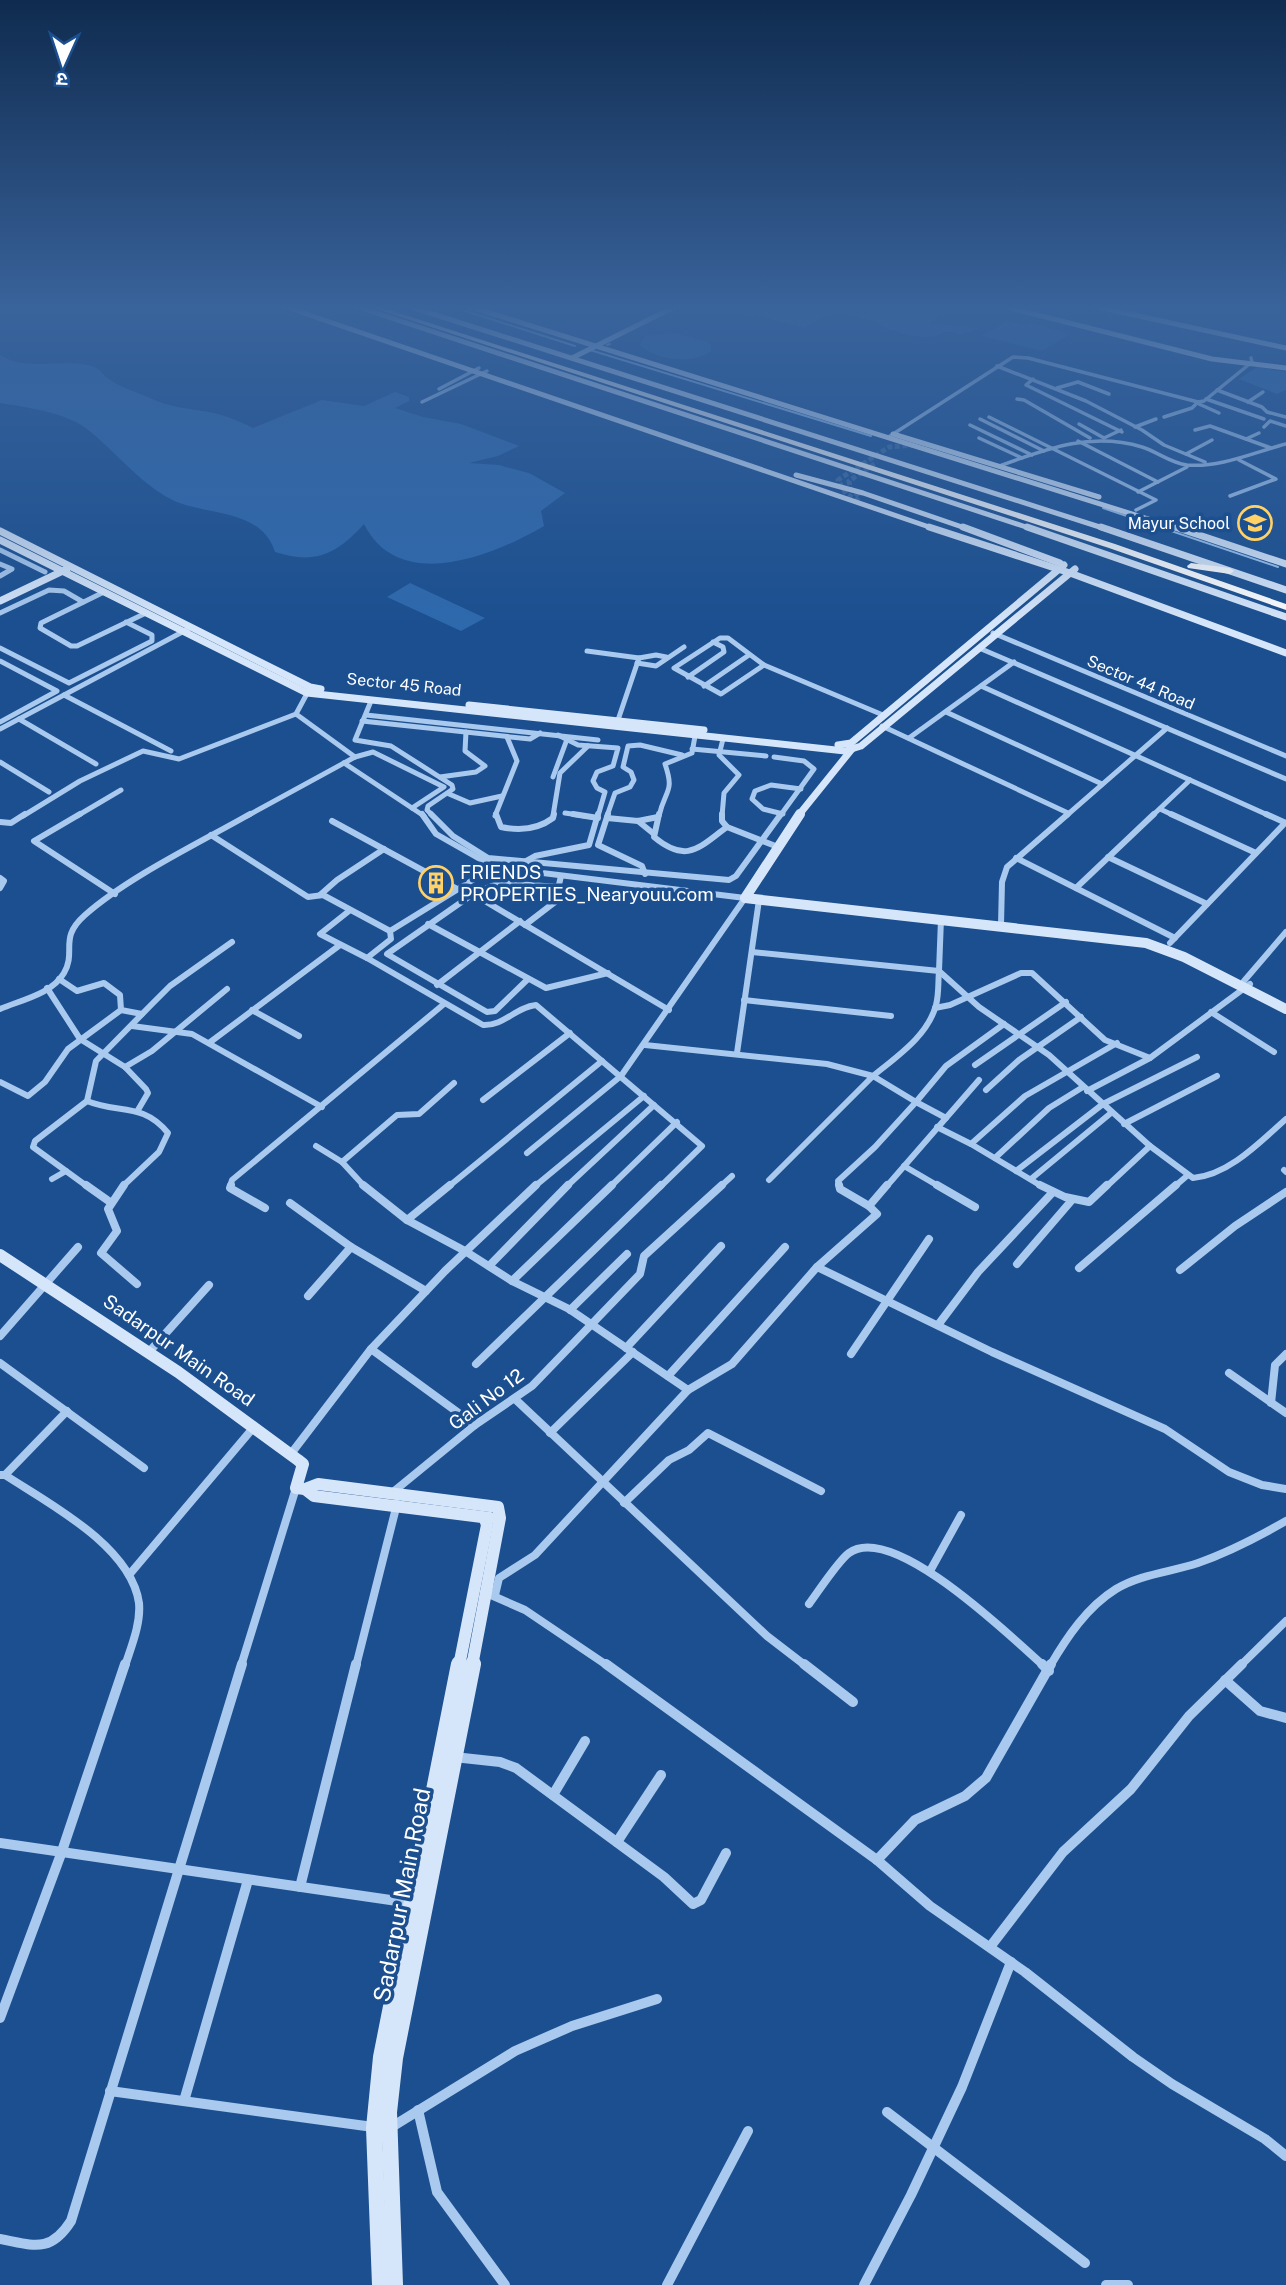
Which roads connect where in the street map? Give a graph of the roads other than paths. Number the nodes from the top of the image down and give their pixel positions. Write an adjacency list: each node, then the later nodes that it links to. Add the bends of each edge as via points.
1 (598, 413): 56 (street)
2 (606, 413): 54 (street)
3 (679, 413): 81 (street)
4 (700, 413): 78 (highway)
5 (720, 413): 65 (highway)
6 (741, 413): 69 (street)
7 (808, 413): 35 (street)
8 (821, 413): 31 (street)
9 (925, 413): 31 (street)
10 (1046, 413): 33 (street)
11 (1082, 413): 29 (street)
12 (1108, 413): 22 (street)
13 (1175, 413): 17 (street)
14 (1246, 413): 21 (street)
15 (1269, 413): 18 (street)
16 (989, 417): 40 (street)
17 (1164, 417)
18 (1286, 418)
19 (980, 419): 42 (street)
20 (1156, 419): 25 (street)
21 (1264, 419)
22 (1125, 421): 25 (street); 29 (street)
23 (1079, 424): 34 (street)
24 (970, 425): 44 (street)
25 (1135, 426): 43 (street)
26 (1286, 426): 27 (street, via 1270,421)
27 (1264, 427)
28 (1195, 430): 36 (street, via 1210,426)
29 (1122, 432): 34 (street)
30 (1259, 433): 36 (street)
31 (892, 434): 35 (street); 48 (street)
32 (979, 438): 45 (street)
33 (1090, 438): 34 (street); 37 (street)
34 (1104, 438): 49 (street, via 1147,448 1173,463)
35 (885, 439): 55 (street)
36 (1245, 439): 41 (street)
37 (1077, 440): 40 (street); 50 (street)
38 (1212, 440): 43 (street)
39 (1285, 445): 41 (street)
40 (1050, 448): 42 (street); 51 (street)
41 (1271, 449): 46 (street)
42 (1044, 451): 44 (street)
43 (1186, 454): 47 (street)
44 (1032, 455): 45 (street)
45 (1023, 458): 48 (street)
46 (1239, 459): 47 (street); 53 (street, via 1276,479)
47 (1208, 463): 49 (street)
48 (1002, 465): 52 (street)
49 (1191, 466): 50 (street)
50 (1158, 482): 51 (street)
51 (1138, 492): 57 (street, via 1156,501)
52 (1097, 496): 55 (street, via 934,450); 57 (street)
53 (1230, 496)
54 (862, 497): 56 (street); 62 (street); 67 (street, via 1025,549)
55 (1086, 500): 63 (street)
56 (849, 501): 62 (street)
57 (1136, 510): 63 (street)
58 (0, 531): 66 (street, Sector 45 Road)
59 (0, 540): 60 (street, Sector 45 Road)
60 (9, 545): 61 (street); 66 (street, Sector 45 Road)
61 (0, 549): 70 (street)
62 (1015, 556): 67 (street)
63 (1286, 562)
64 (0, 564): 71 (street, via 12,569)
65 (1191, 566): 69 (highway); 75 (highway)
66 (63, 567): 70 (street); 73 (street, Sector 45 Road); 76 (street); 83 (street, Sector 45 Road)
67 (1062, 568): 68 (street); 84 (street)
68 (1073, 571): 86 (street); 88 (street); 93 (street)
69 (1230, 571): 72 (street)
70 (45, 572): 74 (street)
71 (0, 576)
72 (1286, 590)
73 (104, 592): 77 (street); 80 (street, Sector 45 Road)
74 (0, 593)
75 (1286, 600)
76 (0, 601)
77 (83, 602): 79 (street, via 64,591 49,590); 82 (street, via 41,623 40,628 77,646)
78 (1286, 607)
79 (0, 613)
80 (146, 613): 82 (street); 85 (street, Sector 45 Road)
81 (1286, 617)
82 (125, 622): 90 (street, via 152,635 152,641 69,683)
83 (192, 627): 85 (street); 103 (street, Sector 45 Road)
84 (986, 630): 86 (street, Sector 44 Road); 108 (street)
85 (183, 631): 103 (street, Sector 45 Road); 104 (street)
86 (996, 635): 91 (street); 136 (street, Sector 44 Road)
87 (713, 642): 94 (street, via 728,638); 100 (street, via 724,652); 100 (street, via 674,667)
88 (1286, 646)
89 (684, 647): 95 (street)
90 (0, 648)
91 (979, 648): 98 (street); 116 (street)
92 (587, 651): 97 (street)
93 (1286, 653)
94 (749, 654): 99 (street); 101 (street)
95 (666, 657): 97 (street); 97 (street, via 656,666)
96 (0, 661): 113 (street, via 57,691)
97 (638, 661): 112 (street)
98 (1014, 662): 102 (street); 117 (street)
99 (764, 665): 101 (street, via 723,694); 108 (street)
100 (688, 677): 101 (street)
101 (704, 686)
102 (981, 686): 106 (street); 134 (street)
103 (308, 690): 105 (street, Sector 45 Road); 107 (street); 112 (street, Sector 45 Road)
104 (64, 695): 110 (street); 131 (street)
105 (371, 701): 109 (street); 111 (street, Sector 45 Road)
106 (946, 712): 124 (street); 146 (street)
107 (296, 714): 137 (street); 166 (street, via 179,759 142,751 10,823)
108 (883, 715): 115 (street)
109 (364, 718): 119 (street); 142 (street, via 355,740 391,746)
110 (19, 719): 118 (street); 141 (street)
111 (541, 720): 114 (street, Sector 45 Road); 120 (street)
112 (618, 720): 130 (street, Sector 45 Road)
113 (0, 722)
114 (563, 722): 121 (street); 122 (street, Sector 45 Road)
115 (874, 723): 116 (street); 130 (street)
116 (884, 727): 124 (street); 130 (street)
117 (1167, 728): 134 (street); 144 (street)
118 (0, 729)
119 (470, 730): 120 (street); 123 (street); 142 (street, via 465,751 484,762 483,770)
120 (537, 733): 121 (street); 123 (street, via 530,739)
121 (558, 735): 126 (street); 127 (street)
122 (695, 736): 125 (street, Sector 45 Road); 129 (street)
123 (507, 737): 151 (street, via 517,761)
124 (909, 738): 158 (street)
125 (723, 739): 130 (street, Sector 45 Road); 132 (street)
126 (598, 740)
127 (566, 742): 128 (street); 143 (street)
128 (588, 746): 153 (street, via 560,774); 162 (street, via 618,748 613,766 597,772 593,781 606,792)
129 (692, 748): 132 (street); 133 (street)
130 (846, 748): 172 (street)
131 (171, 751)
132 (719, 751): 135 (street); 168 (street, via 739,775 724,793 722,821)
133 (682, 755): 160 (street, via 665,765 672,784); 163 (street, via 659,752 638,742 628,746 623,766 634,780 615,793)
134 (1135, 755): 145 (street); 146 (street)
135 (765, 756)
136 (1286, 756)
137 (355, 757): 140 (street); 154 (street, via 373,752 443,787)
138 (774, 757): 147 (street, via 814,767)
139 (0, 762): 149 (street)
140 (344, 763): 154 (street); 170 (street)
141 (96, 764)
142 (440, 777): 150 (street, via 452,785)
143 (553, 777)
144 (1286, 779)
145 (1190, 780): 155 (street); 167 (street)
146 (1102, 784): 158 (street)
147 (801, 789): 159 (street); 159 (street, via 773,785 755,791 752,799 758,806)
148 (121, 790): 186 (street, via 34,841)
149 (49, 792)
150 (449, 794): 152 (street); 177 (street, via 426,808 447,831 484,856)
151 (502, 796): 152 (street); 156 (street)
152 (480, 802): 156 (street)
153 (553, 804): 157 (street); 161 (street)
154 (412, 808): 178 (street, via 436,834)
155 (1160, 809): 174 (street); 175 (street)
156 (497, 812): 161 (street, via 497,823 511,830 543,826)
157 (565, 813): 161 (street); 162 (street)
158 (1068, 813): 176 (street)
159 (783, 814): 171 (street)
160 (658, 817): 165 (street); 169 (street)
161 (553, 818)
162 (598, 818): 177 (street, via 589,845)
163 (607, 818): 165 (street); 179 (street, via 598,846 642,866)
164 (332, 821): 173 (street)
165 (638, 821): 169 (street)
166 (0, 822)
167 (1286, 823): 174 (street)
168 (727, 827): 169 (street, via 708,845 681,850 656,840); 171 (street)
169 (654, 834)
170 (211, 835): 186 (street); 188 (street, via 308,897)
171 (763, 841): 172 (street); 179 (street, via 729,880)
172 (778, 847): 189 (street)
173 (384, 849): 185 (street); 188 (street)
174 (1256, 853): 191 (street)
175 (1108, 857): 184 (street); 191 (street)
176 (1016, 858): 184 (street); 196 (street, via 1003,873)
177 (526, 862): 179 (street)
178 (494, 867): 180 (street); 185 (street)
179 (645, 874)
180 (561, 876): 182 (street); 189 (street)
181 (0, 878): 183 (street, via 4,884)
182 (559, 887): 187 (street, via 499,883); 194 (street, via 555,902)
183 (0, 888)
184 (1076, 888): 200 (street)
185 (457, 889): 198 (street)
186 (115, 894): 208 (street, via 74,925 66,944 67,966)
187 (473, 894): 194 (street); 195 (street)
188 (320, 895): 192 (street)
189 (746, 898): 190 (street); 224 (street)
190 (759, 900): 193 (street); 204 (street)
191 (1207, 904): 200 (street)
192 (349, 911): 198 (street); 202 (street, via 320,934)
193 (941, 919): 196 (street); 206 (street)
194 (523, 923): 203 (street); 207 (street)
195 (428, 924): 203 (street); 210 (street, via 387,954)
196 (1002, 925): 197 (street)
197 (1037, 929): 200 (street, via 1072,928); 211 (street, via 1165,948)
198 (390, 931): 205 (street, via 387,944)
199 (1286, 932): 211 (street)
200 (1173, 941): 211 (street)
201 (232, 942): 226 (street, via 170,986)
202 (340, 945): 205 (street); 223 (street)
203 (479, 952): 209 (street); 210 (street)
204 (752, 952): 206 (street); 215 (street)
205 (367, 958): 218 (street)
206 (939, 971): 214 (street); 219 (street)
207 (608, 973): 209 (street, via 554,988); 224 (street)
208 (59, 979): 212 (street); 222 (street, via 77,991 106,984 120,995)
209 (528, 979): 210 (street, via 492,1013)
210 (437, 985)
211 (1246, 985): 216 (street); 221 (street); 225 (street)
212 (47, 988): 220 (street); 235 (street)
213 (227, 989): 231 (street)
214 (968, 997): 217 (street, via 1027,972 1037,975); 219 (street); 229 (street)
215 (744, 1000): 227 (street); 241 (street)
216 (1286, 1001)
217 (1066, 1002): 228 (street); 233 (street)
218 (444, 1004): 232 (street, via 491,1027 523,1007 536,1006); 263 (street)
219 (935, 1008): 250 (street, via 907,1046)
220 (0, 1009)
221 (1286, 1009)
222 (121, 1010): 226 (street); 235 (street)
223 (252, 1010): 234 (street); 236 (street)
224 (669, 1010): 238 (street)
225 (1212, 1012): 240 (street); 244 (street)
226 (142, 1014): 230 (street)
227 (891, 1016)
228 (1082, 1017): 237 (street, via 1105,1040); 239 (street)
229 (1004, 1024): 233 (street); 260 (street, via 946,1066)
230 (132, 1026): 231 (street); 242 (street)
231 (176, 1030): 236 (street); 247 (street)
232 (570, 1033): 245 (street); 258 (street)
233 (1017, 1034): 239 (street); 246 (street)
234 (299, 1036)
235 (80, 1039): 242 (street); 253 (street, via 28,1096)
236 (209, 1043): 263 (street)
237 (1117, 1043): 244 (street); 248 (street)
238 (645, 1045): 241 (street); 249 (street)
239 (1037, 1047): 248 (street); 256 (street)
240 (1274, 1052)
241 (737, 1053): 250 (street, via 827,1064)
242 (103, 1054): 247 (street); 259 (street, via 92,1070)
243 (1198, 1057): 261 (street)
244 (1150, 1058): 255 (street)
245 (602, 1061): 249 (street); 293 (street)
246 (975, 1065)
247 (125, 1067): 264 (street, via 148,1093)
248 (1066, 1071): 255 (street); 271 (street, via 1025,1096)
249 (621, 1076): 257 (street); 274 (street)
250 (873, 1076): 260 (street); 284 (street)
251 (1217, 1076): 269 (street)
252 (979, 1080): 266 (street)
253 (0, 1082)
254 (454, 1083): 276 (street, via 419,1114 397,1115)
255 (1085, 1089): 261 (street); 275 (street, via 1037,1118)
256 (986, 1090)
257 (644, 1096): 262 (street); 299 (street, via 548,1174)
258 (483, 1100)
259 (87, 1101): 264 (street, via 108,1109); 278 (street, via 33,1144)
260 (916, 1102): 266 (street); 290 (street, via 838,1181 840,1189)
261 (1103, 1104): 265 (street); 279 (street)
262 (654, 1105): 268 (street); 303 (street, via 595,1157)
263 (322, 1107): 292 (street, via 232,1180 230,1188)
264 (138, 1110): 288 (street, via 164,1128 167,1138)
265 (1111, 1114): 269 (street); 283 (street)
266 (946, 1118): 270 (street)
267 (1286, 1119): 280 (street, via 1238,1159 1201,1178)
268 (677, 1122): 307 (street); 313 (street, via 700,1141 701,1149)
269 (1124, 1124): 273 (street)
270 (937, 1127): 271 (street); 277 (street)
271 (971, 1144): 275 (street)
272 (316, 1146): 276 (street)
273 (1150, 1146): 280 (street); 287 (street, via 1089,1202)
274 (527, 1153)
275 (995, 1158): 279 (street)
276 (342, 1162): 293 (street, via 369,1191)
277 (904, 1166): 290 (street); 291 (street)
278 (66, 1171): 282 (street); 288 (street)
279 (1016, 1171): 283 (street)
280 (1188, 1175): 305 (street)
281 (732, 1176): 316 (street, Gali No 12, via 644,1256 640,1274)
282 (52, 1179)
283 (1031, 1179): 285 (street)
284 (769, 1180)
285 (1053, 1192): 287 (street); 317 (street, via 978,1272)
286 (1286, 1192): 306 (street)
287 (1072, 1200): 302 (street)
288 (110, 1202): 309 (street, via 109,1214 117,1231 101,1252)
289 (290, 1203): 297 (street)
290 (869, 1206): 304 (street, via 877,1214 875,1218)
291 (975, 1207)
292 (265, 1208)
293 (407, 1220): 299 (street)
294 (929, 1239): 314 (street)
295 (721, 1246): 320 (street)
296 (78, 1247): 308 (street)
297 (351, 1247): 311 (street); 312 (street)
298 (785, 1247): 327 (street)
299 (465, 1251): 303 (street); 311 (street)
300 (627, 1254): 315 (street)
301 (0, 1255): 308 (street, Sadarpur Main Road)
302 (1017, 1264)
303 (489, 1266): 307 (street)
304 (817, 1267): 314 (street); 328 (street, via 732,1364)
305 (1079, 1268)
306 (1180, 1270)
307 (512, 1281): 313 (street)
308 (47, 1284): 318 (street); 321 (street, Sadarpur Main Road)
309 (138, 1284)
310 (209, 1285): 321 (street)
311 (426, 1291): 319 (street)
312 (309, 1296)
313 (547, 1296): 315 (street); 325 (street)
314 (889, 1301): 317 (street); 322 (street)
315 (570, 1310): 316 (street)
316 (592, 1324): 320 (street); 329 (street, Gali No 12)
317 (938, 1325): 341 (street, via 1165,1430 1229,1472)
318 (0, 1336)
319 (371, 1349): 333 (street); 336 (street)
320 (629, 1350): 327 (street); 335 (street)
321 (148, 1353): 334 (street, Sadarpur Main Road)
322 (851, 1354)
323 (1286, 1354): 330 (street, via 1275,1365)
324 (0, 1363): 331 (street)
325 (476, 1364)
326 (1229, 1373): 330 (street)
327 (668, 1376): 328 (street)
328 (688, 1390): 339 (street)
329 (514, 1399): 333 (street, Gali No 12); 335 (street)
330 (1271, 1403): 332 (street)
331 (67, 1411): 337 (street); 338 (street)
332 (1286, 1413)
333 (475, 1425): 343 (street, Gali No 12)
334 (253, 1428): 336 (street, Sadarpur Main Road); 348 (street)
335 (550, 1433): 339 (street)
336 (290, 1455): 340 (street, via 303,1464)
337 (144, 1468)
338 (3, 1475): 348 (street, via 91,1535 117,1557)
339 (604, 1483): 344 (street); 349 (street, via 535,1555)
340 (300, 1489): 343 (street, Sadarpur Main Road, via 314,1496); 365 (street)
341 (1286, 1489)
342 (821, 1491): 344 (street, via 708,1433 669,1460)
343 (397, 1497): 349 (street, Sadarpur Main Road, via 498,1507 492,1518); 367 (street)
344 (624, 1503): 354 (street, via 767,1636)
345 (961, 1516): 347 (street)
346 (1286, 1521): 352 (street, via 1227,1552 1133,1579 1111,1591 1090,1611)
347 (930, 1571): 350 (street, via 905,1557 867,1545 856,1547); 352 (street)
348 (129, 1575): 363 (street, via 138,1600 133,1642)
349 (485, 1593): 357 (street, Sadarpur Main Road); 364 (street, via 555,1628)
350 (808, 1604)
351 (1286, 1621): 353 (street)
352 (1048, 1671): 364 (street, via 984,1780 902,1831)
353 (1225, 1680): 355 (street, via 1251,1706 1274,1719); 369 (street, via 1189,1716 1131,1788 1063,1852)
354 (853, 1702)
355 (1286, 1718)
356 (585, 1741): 359 (street)
357 (447, 1756): 359 (street, via 500,1762); 368 (street, Sadarpur Main Road)
358 (661, 1775): 360 (street)
359 (553, 1795): 360 (street)
360 (617, 1842): 362 (street, via 693,1904 701,1900)
361 (0, 1843): 363 (street)
362 (726, 1853)
363 (61, 1854): 365 (street); 372 (street)
364 (877, 1860): 369 (street, via 930,1906)
365 (178, 1868): 366 (street); 373 (street)
366 (247, 1880): 367 (street); 374 (street)
367 (300, 1887): 368 (street)
368 (418, 1904): 377 (street, Sadarpur Main Road)
369 (990, 1947): 370 (street)
370 (1011, 1962): 379 (street); 380 (street, via 1133,2057)
371 (657, 1999): 375 (street, via 572,2026 515,2051)
372 (0, 2018)
373 (110, 2091): 374 (street); 382 (street, via 62,2238 47,2246)
374 (184, 2101): 377 (street)
375 (418, 2110): 377 (street); 386 (street, via 438,2192)
376 (887, 2112): 379 (street)
377 (382, 2128): 381 (street, Sadarpur Main Road)
378 (747, 2131): 387 (street)
379 (933, 2149): 383 (street); 388 (street)
380 (1286, 2156)
381 (383, 2161): 384 (street, Sadarpur Main Road); 385 (street, Sadarpur Main Road)
382 (0, 2239)
383 (1085, 2263)
384 (380, 2285)
385 (395, 2285)
386 (505, 2285)
387 (667, 2285)
388 (864, 2285)
389 (1106, 2285): 390 (street)
390 (1128, 2285)

